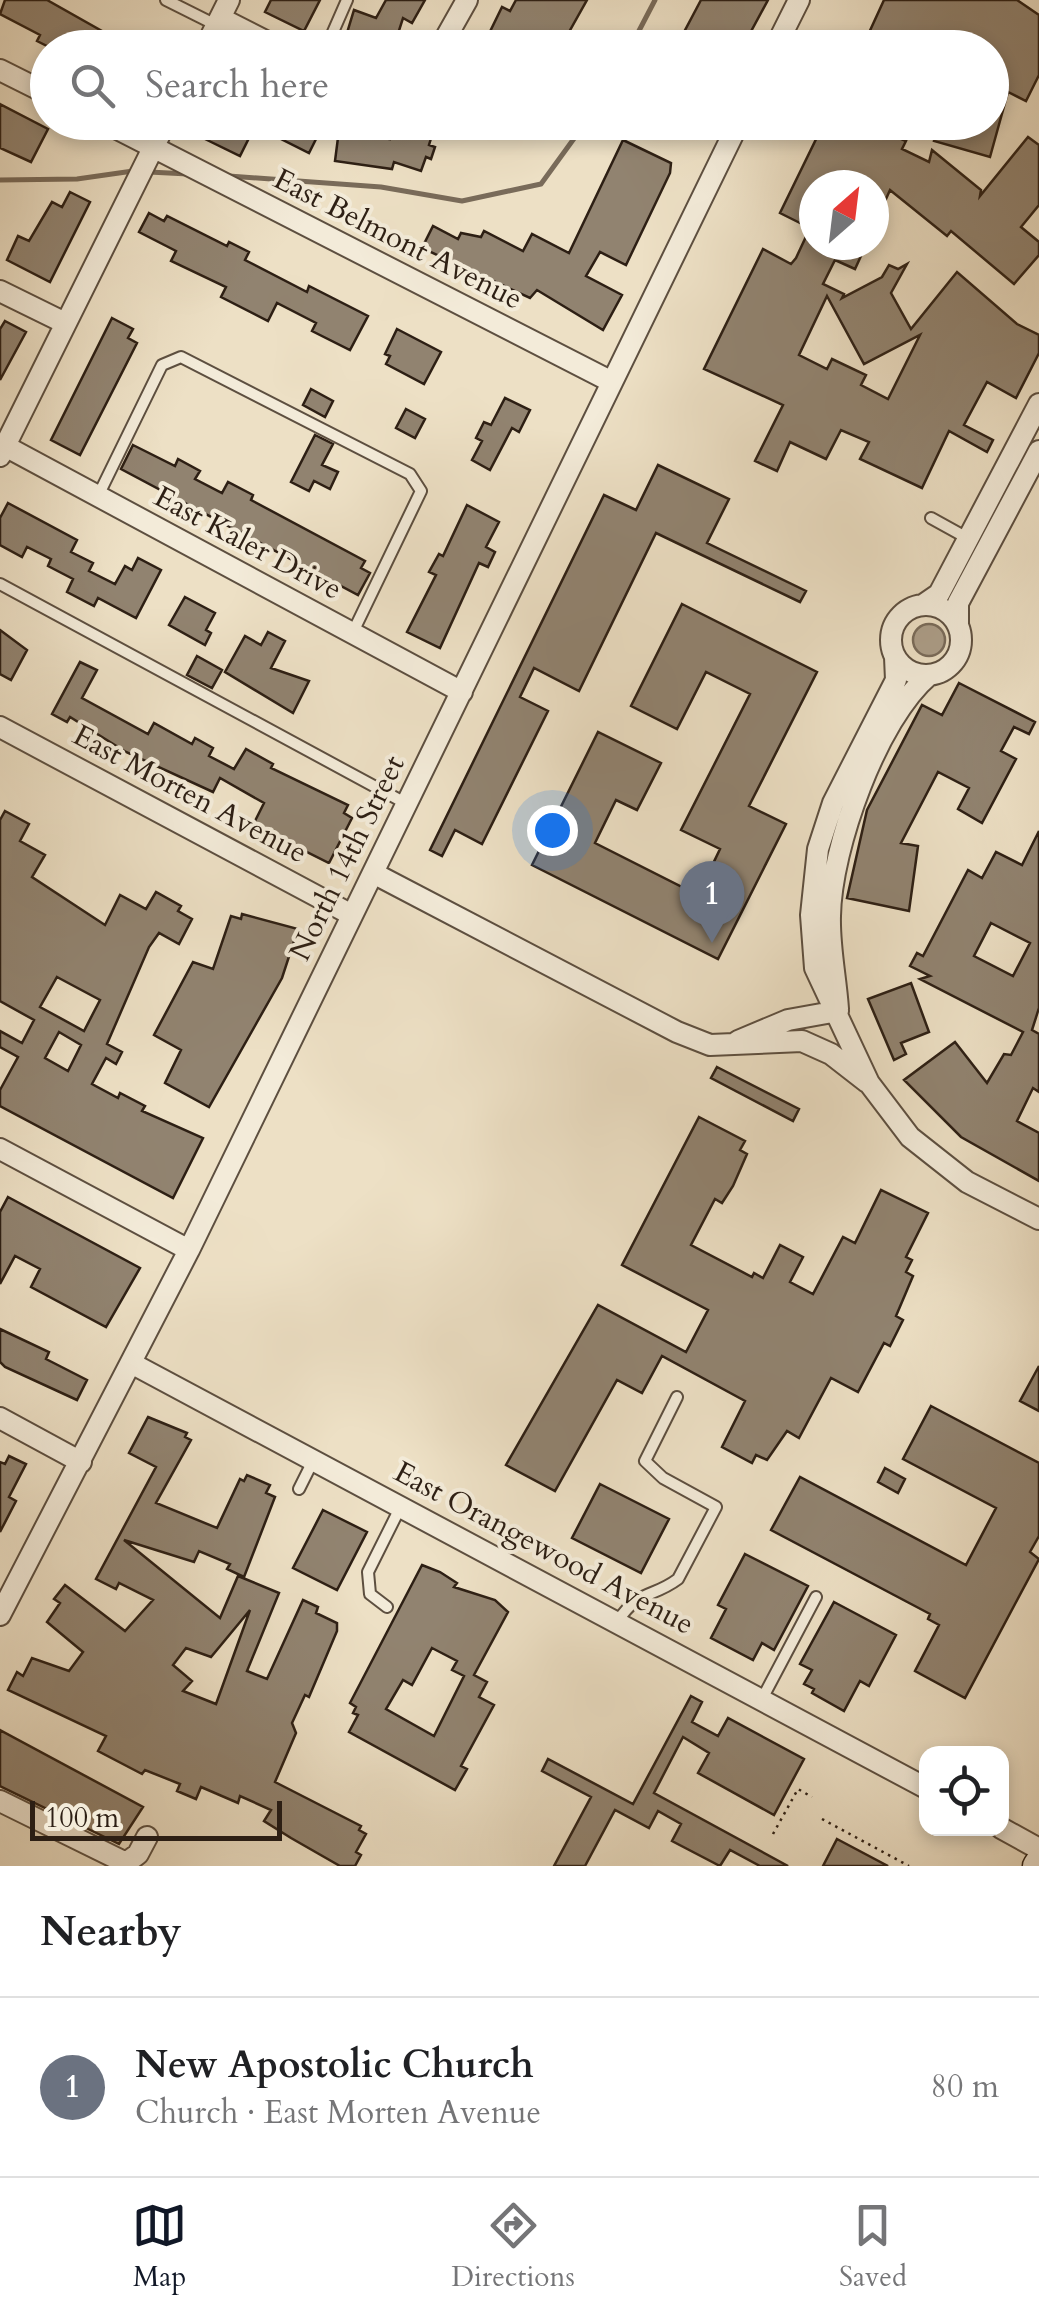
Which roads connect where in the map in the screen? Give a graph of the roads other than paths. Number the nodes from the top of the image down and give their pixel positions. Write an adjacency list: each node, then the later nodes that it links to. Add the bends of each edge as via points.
1 (166, 0): 5 (lane)
2 (347, 0): 7 (lane)
3 (467, 0): 8 (street)
4 (799, 0): 9 (street)
5 (222, 14): 6 (street)
6 (249, 30)
7 (334, 30)
8 (450, 30)
9 (785, 30)
10 (0, 70): 11 (street)
11 (30, 85)
12 (140, 140): 15 (street, East Belmont Avenue)
13 (157, 140): 15 (street)
14 (730, 140): 18 (street, North 14th Street)
15 (154, 147): 17 (street); 18 (street, East Belmont Avenue)
16 (0, 291): 17 (street)
17 (65, 323): 20 (street)
18 (612, 382): 31 (street, North 14th Street)
19 (1039, 404): 24 (street)
20 (2, 451): 22 (street, East Kaler Drive)
21 (1039, 451): 24 (street)
22 (98, 496): 28 (street, East Kaler Drive); 28 (lane, via 162,365 182,356 410,474 421,491)
23 (930, 518): 24 (lane)
24 (978, 543): 26 (street); 27 (street, via 958,603)
25 (0, 584): 33 (lane)
26 (923, 605): 27 (street, via 944,610); 29 (street, via 898,619 891,638)
27 (958, 626): 30 (street, via 958,656)
28 (352, 633): 31 (street, East Kaler Drive)
29 (896, 658): 30 (street, via 910,671); 36 (street, via 896,680 833,803 818,850 811,916 815,968)
30 (929, 675): 36 (street, via 913,688 876,754 836,854 830,914)
31 (462, 692): 33 (street, North 14th Street)
32 (0, 726): 35 (street, East Morten Avenue)
33 (407, 804): 34 (street, North 14th Street)
34 (373, 873): 35 (street, North 14th Street); 37 (street, via 677,1032)
35 (352, 915): 41 (street, North 14th Street)
36 (838, 1011): 37 (street, via 764,1028); 38 (street)
37 (727, 1046): 38 (street, via 802,1041)
38 (869, 1083): 40 (street, via 931,1155)
39 (0, 1149): 41 (street)
40 (1039, 1219)
41 (189, 1250): 42 (street, North 14th Street)
42 (131, 1362): 45 (street, East Orangewood Avenue); 46 (street, North 14th Street)
43 (678, 1397): 52 (lane, via 645,1460 663,1478 716,1507 678,1579 647,1591)
44 (0, 1418): 46 (street)
45 (314, 1459): 47 (lane); 48 (street, East Orangewood Avenue)
46 (81, 1462): 51 (street, North 14th Street)
47 (299, 1489)
48 (402, 1506): 50 (lane, via 368,1572 370,1594); 52 (street, East Orangewood Avenue)
49 (816, 1597): 53 (lane)
50 (387, 1607)
51 (0, 1615)
52 (617, 1622): 53 (street, East Orangewood Avenue)
53 (762, 1699): 54 (street, East Orangewood Avenue)
54 (919, 1784)
55 (0, 1801): 57 (street, via 126,1863)
56 (1009, 1832): 58 (street)
57 (147, 1837)
58 (1039, 1849)

